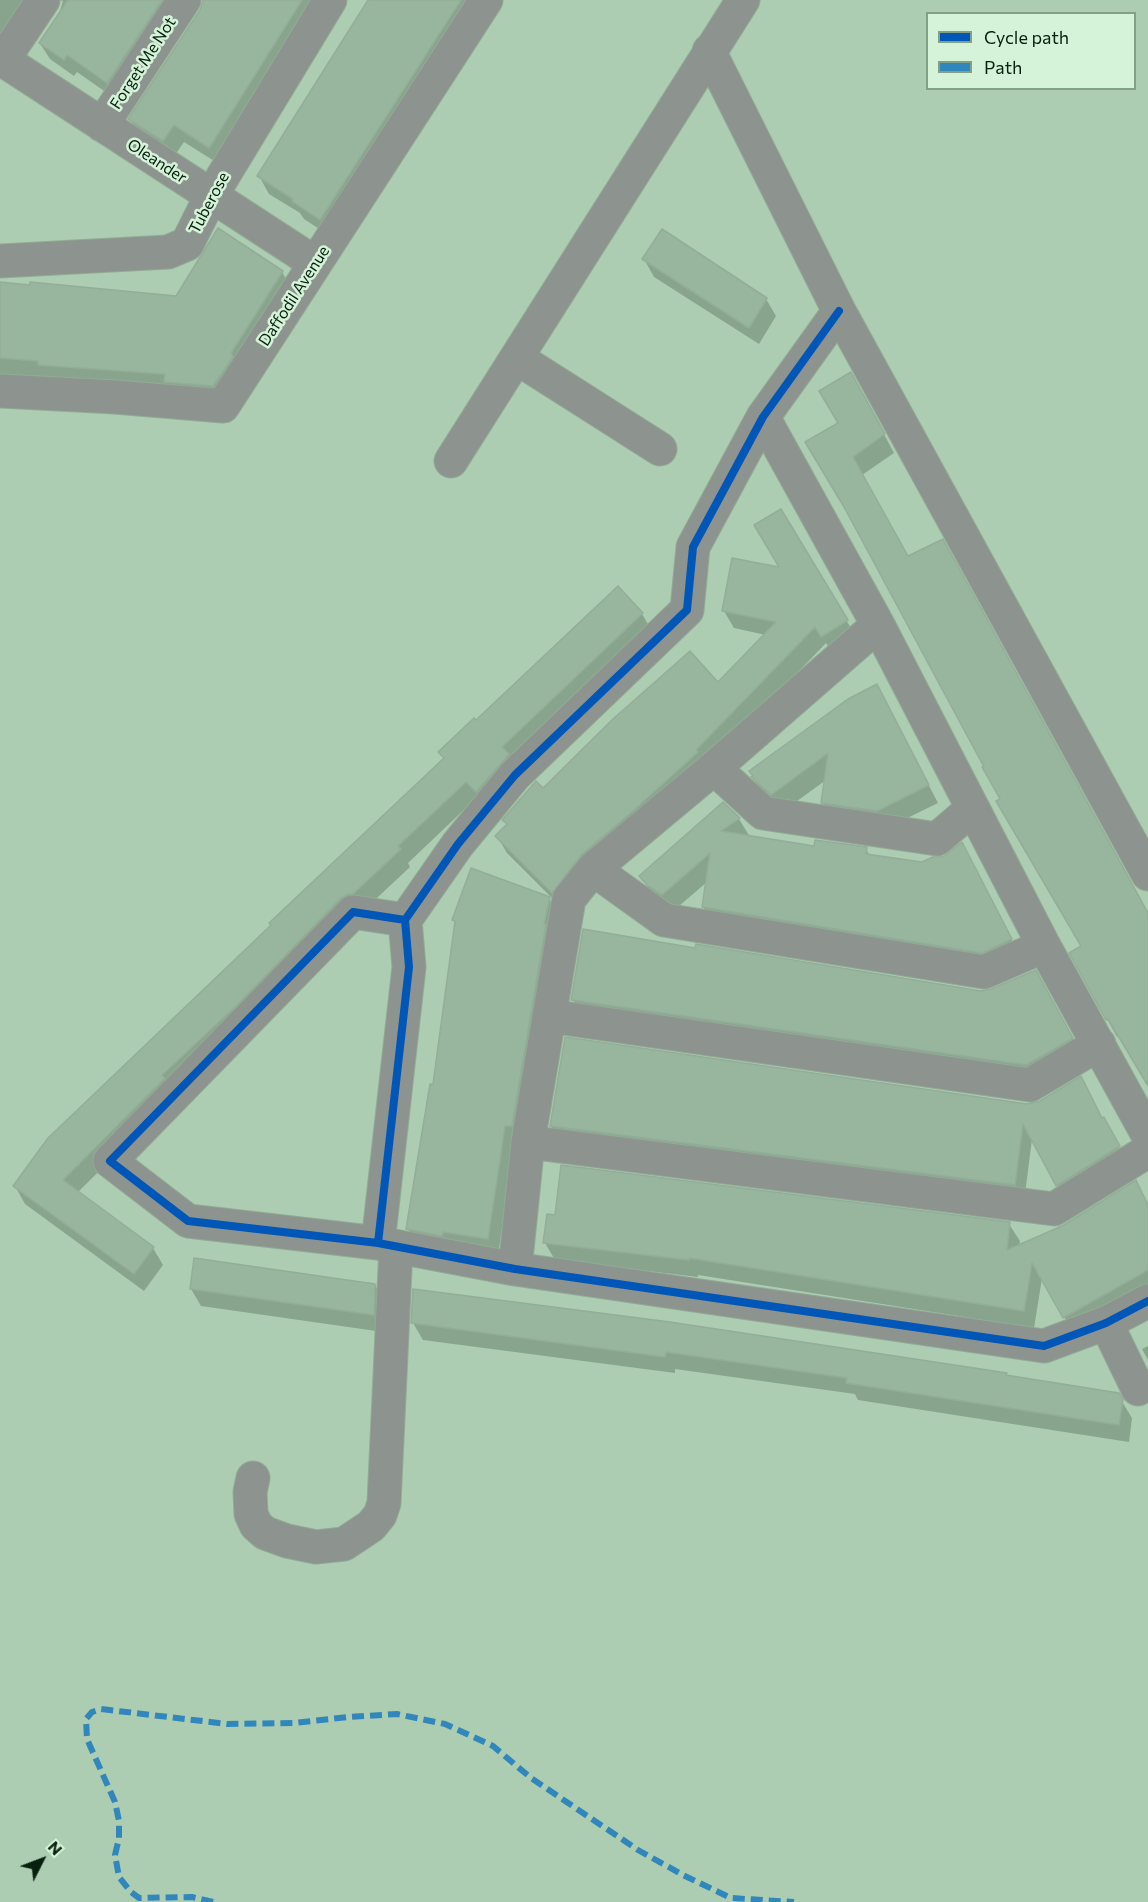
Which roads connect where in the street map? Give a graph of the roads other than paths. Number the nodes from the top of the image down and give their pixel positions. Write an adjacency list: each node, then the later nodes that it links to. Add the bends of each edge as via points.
1 (43, 0): 7 (street)
2 (184, 0): 8 (street, Forget Me Not)
3 (330, 0): 9 (street, Tuberose)
4 (486, 0): 11 (street, Daffodil Avenue)
5 (743, 0): 6 (street)
6 (709, 51): 12 (street); 13 (street)
7 (2, 59): 8 (street, Oleander)
8 (102, 125): 9 (street, Oleander)
9 (211, 196): 10 (street, Tuberose, via 187,244 168,252); 11 (street, Oleander)
10 (0, 261)
11 (315, 263): 14 (street, Daffodil Avenue, via 223,406)
12 (839, 311): 15 (street); 22 (street)
13 (517, 358): 16 (street); 17 (street)
14 (0, 391)
15 (763, 417): 18 (street); 23 (street, via 693,547 687,610 514,775 458,844)
16 (660, 449)
17 (451, 461)
18 (878, 625): 19 (street); 20 (street)
19 (714, 768): 20 (street, via 763,813 937,839); 21 (street)
20 (972, 809): 24 (street)
21 (593, 869): 24 (street, via 664,920 984,972); 25 (street, via 569,899)
22 (1148, 874)
23 (405, 920): 30 (street, via 409,967); 30 (street, via 353,912 110,1161 188,1221)
24 (1044, 946): 26 (street)
25 (549, 1016): 26 (street, via 1030,1085); 28 (street)
26 (1099, 1044): 27 (street)
27 (1148, 1135)
28 (528, 1142): 29 (street, via 1054,1209); 31 (street)
29 (1148, 1151)
30 (387, 1245): 31 (street); 35 (street, via 384,1503 380,1515 372,1526 344,1544 316,1547 287,1541 256,1525 251,1514)
31 (515, 1269): 33 (street, via 1044,1346)
32 (1148, 1301): 33 (street)
33 (1106, 1323): 34 (street)
34 (1138, 1389)
35 (253, 1478)

